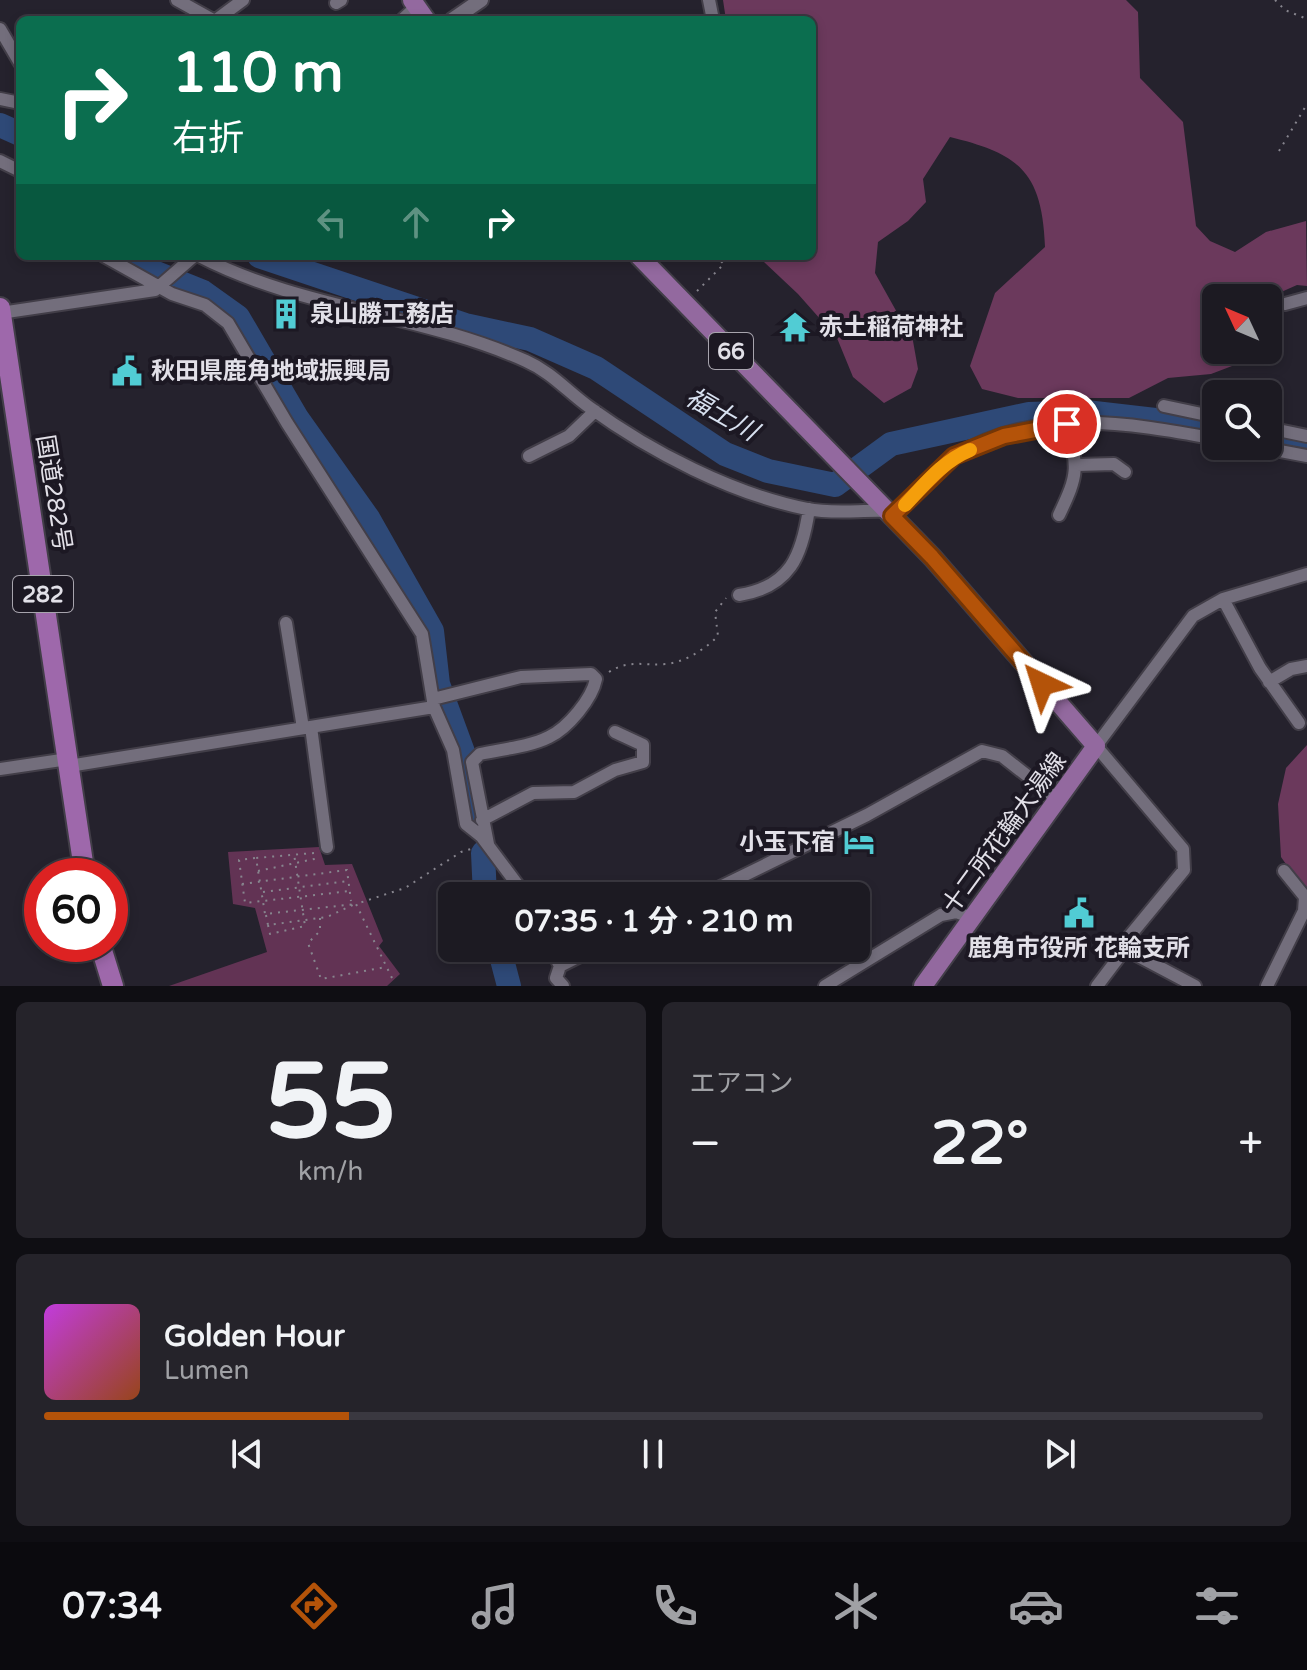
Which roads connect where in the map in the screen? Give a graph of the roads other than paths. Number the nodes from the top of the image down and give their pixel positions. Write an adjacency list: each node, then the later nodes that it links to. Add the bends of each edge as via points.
1 (177, 0): 4 (street)
2 (243, 0): 5 (street)
3 (481, 0): 6 (street)
4 (194, 14)
5 (220, 16)
6 (458, 16)
7 (0, 29): 8 (street)
8 (16, 56)
9 (110, 260): 13 (street, via 133,275)
10 (192, 260): 13 (street)
11 (204, 260): 18 (street, via 239,277 468,338 528,361)
12 (643, 260): 30 (main road, 十二所花輪大湯線 / 66)
13 (169, 281): 16 (street); 38 (street, via 172,294 205,305 228,323 422,634)
14 (1307, 298): 15 (street)
15 (1285, 304)
16 (0, 311): 43 (highway, 国道282号 / 282)
17 (1164, 406): 19 (street)
18 (595, 411): 25 (street, via 569,436); 29 (street, via 722,481)
19 (1202, 414)
20 (1067, 424): 23 (street, via 1135,425); 27 (street); 30 (street, via 1004,436 954,456)
21 (1282, 431): 22 (street)
22 (1307, 436)
23 (1202, 437)
24 (1282, 451): 26 (street)
25 (529, 456)
26 (1307, 456)
27 (1077, 465): 28 (street, via 1114,464); 31 (street)
28 (1125, 472)
29 (809, 509): 30 (street); 33 (street, via 804,546 792,565 766,590)
30 (889, 514): 42 (main road, 十二所花輪大湯線 / 66)
31 (1059, 515)
32 (1307, 574): 34 (street)
33 (739, 595)
34 (1223, 599): 37 (street); 42 (street, via 1193,616)
35 (286, 623): 40 (street)
36 (1307, 666): 37 (street)
37 (1269, 682): 39 (street)
38 (433, 703): 40 (street); 46 (street, via 449,694 548,675 591,674 596,679 574,716 550,737 480,754 472,762); 47 (street, via 453,750 466,824)
39 (1299, 723)
40 (307, 728): 43 (street); 48 (street)
41 (615, 732): 46 (street, via 643,745 643,762 574,792 533,793)
42 (1096, 746): 45 (main road, 十二所花輪大湯線); 54 (street, via 1183,849 1185,859 1184,870 1128,938)
43 (68, 762): 44 (street); 49 (highway, 国道282号 / 282)
44 (0, 769)
45 (1057, 799): 52 (street, via 1002,756 982,751); 53 (main road, 十二所花輪大湯線)
46 (482, 820): 47 (street)
47 (488, 845): 51 (street)
48 (327, 847)
49 (82, 858)
50 (1284, 871): 65 (street, via 1305,897 1304,911)
51 (516, 882)
52 (731, 882)
53 (972, 918): 61 (street, via 956,912 941,915); 62 (main road, 十二所花輪大湯線)
54 (1125, 949): 63 (street); 64 (street)
55 (106, 962): 59 (highway)
56 (558, 962): 58 (street)
57 (568, 962): 58 (street)
58 (560, 966): 60 (street, via 556,978)
59 (113, 986)
60 (563, 986)
61 (825, 986)
62 (923, 986)
63 (1097, 986)
64 (1195, 986)
65 (1267, 986)

